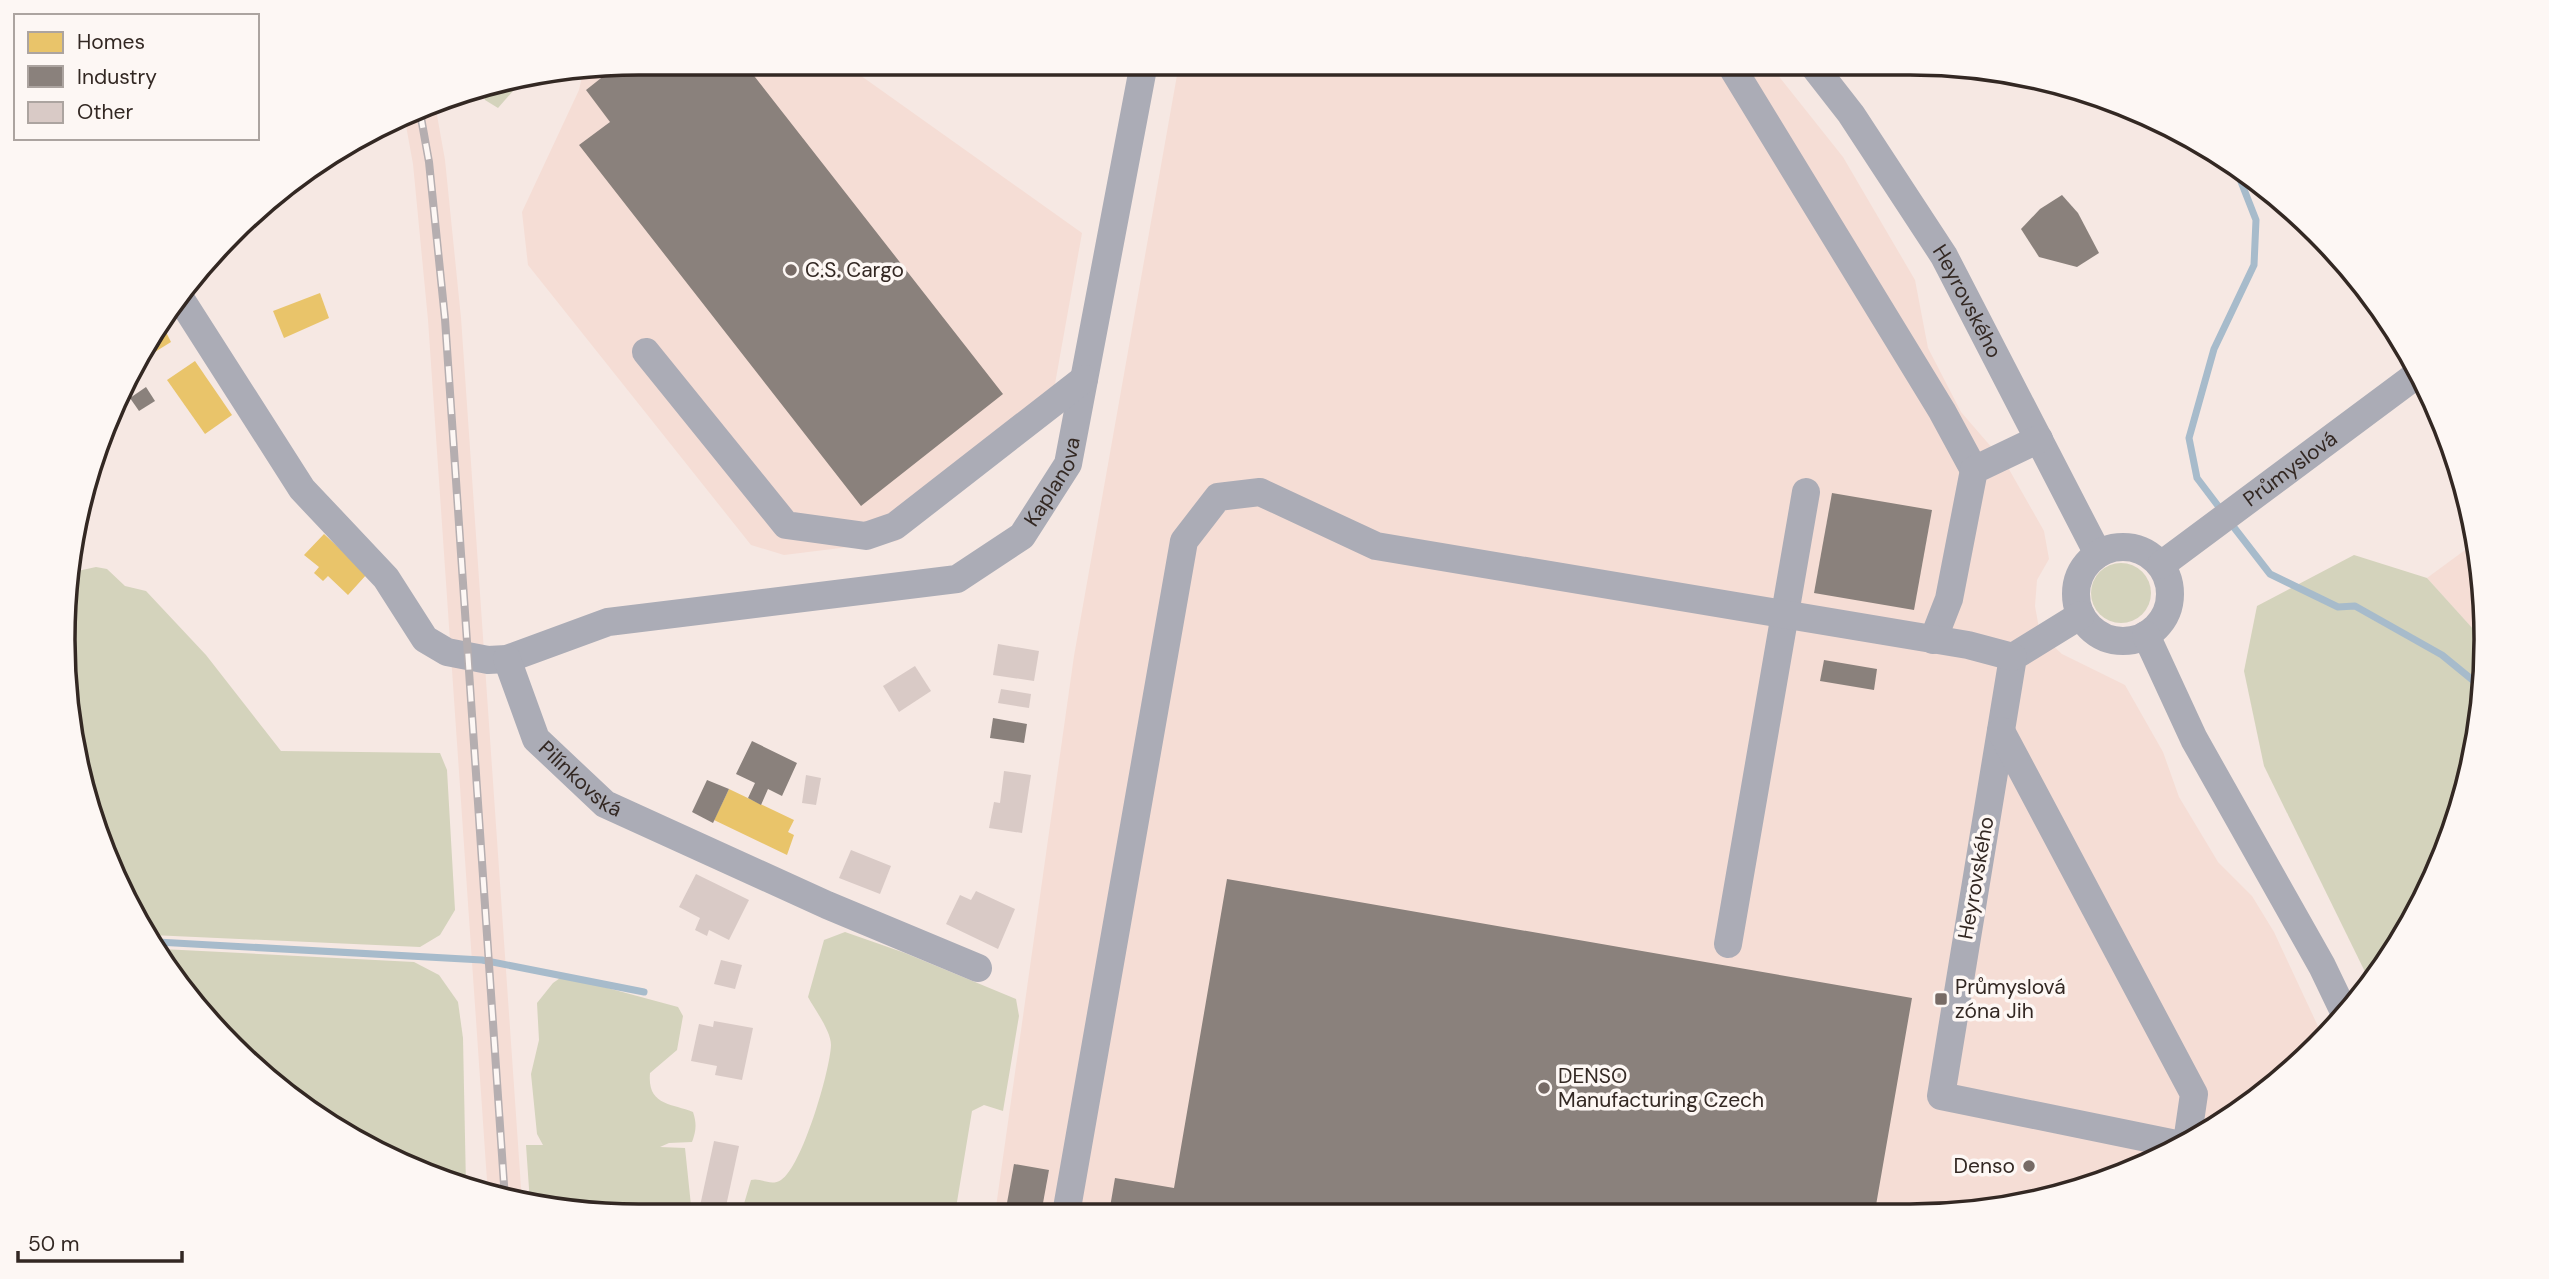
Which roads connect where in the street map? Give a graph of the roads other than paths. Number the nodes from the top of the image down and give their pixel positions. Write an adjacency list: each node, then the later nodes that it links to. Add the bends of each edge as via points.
1 (1142, 75): 6 (street, Kaplanova)
2 (1737, 75): 9 (street)
3 (1821, 75): 8 (street, Heyrovského, via 1944,256)
4 (185, 306): 18 (street, via 302,489 386,578 425,639 447,652)
5 (646, 352): 6 (street, via 786,525 866,536 895,527)
6 (1084, 379): 18 (street, Kaplanova, via 1068,464 1022,536 957,579 608,622)
7 (2410, 379): 12 (street, Průmyslová)
8 (2039, 439): 9 (street); 11 (street, Heyrovského)
9 (1974, 470): 16 (street, via 1950,599)
10 (1806, 492): 13 (street)
11 (2098, 554): 12 (street, via 2114,547 2132,547); 14 (street, via 2084,568 2077,586)
12 (2161, 565): 15 (street, via 2169,583 2169,604 2162,622)
13 (1784, 615): 16 (street); 20 (street); 25 (street, via 1376,546 1260,492 1218,496 1184,541)
14 (2081, 615): 15 (street, via 2093,630 2109,639 2128,641); 17 (street)
15 (2146, 635): 22 (street, via 2194,739)
16 (1933, 640): 17 (street)
17 (2013, 657): 19 (street, Heyrovského)
18 (507, 659): 21 (street, Pilínkovská, via 536,738 605,804)
19 (2001, 731): 23 (street, via 2194,1094); 24 (street, Heyrovského, via 1941,1096)
20 (1728, 944)
21 (978, 968)
22 (2340, 1004)
23 (2189, 1130)
24 (2166, 1142)
25 (1068, 1204)

